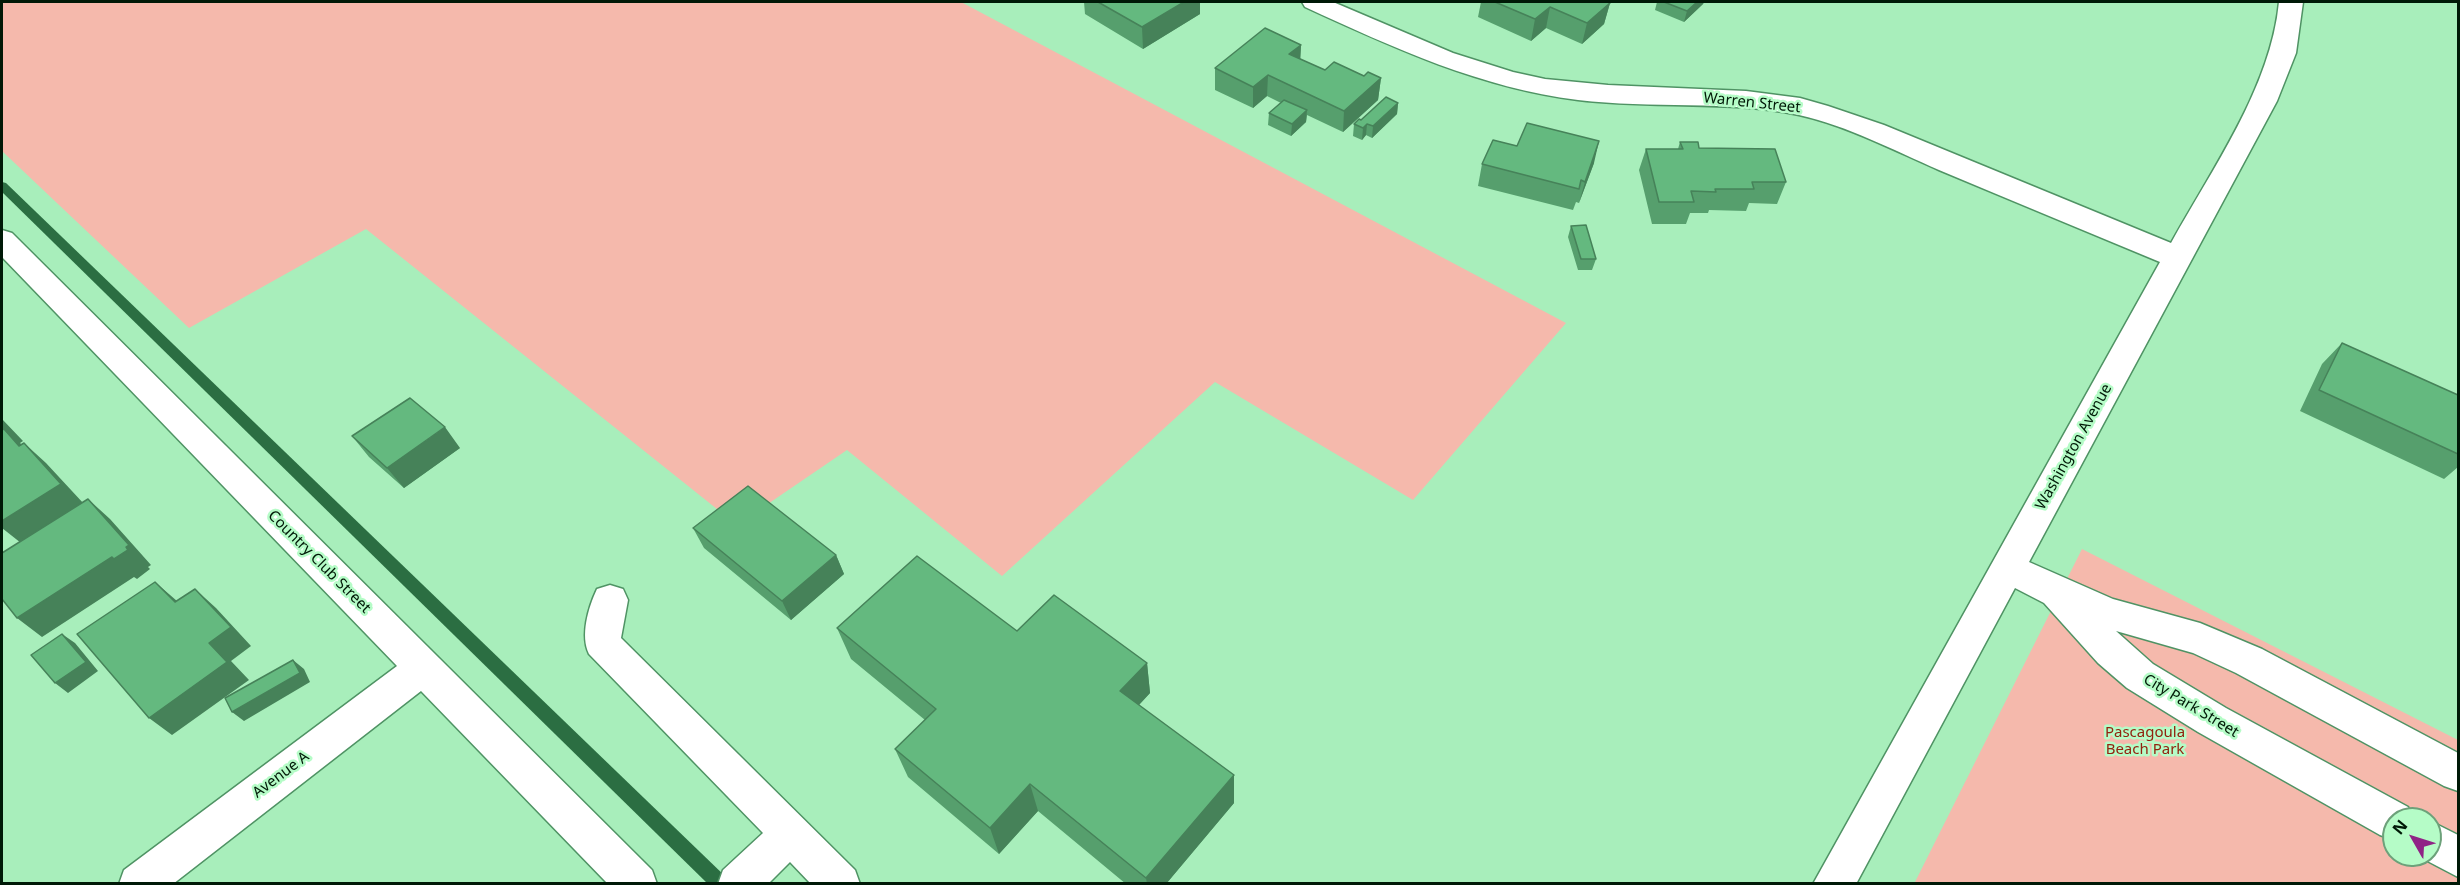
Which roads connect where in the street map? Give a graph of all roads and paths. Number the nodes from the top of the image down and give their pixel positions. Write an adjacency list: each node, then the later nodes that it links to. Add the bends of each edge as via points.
1 (1314, 2): 4 (street, Warren Street, via 1434,57 1522,83 1580,92 1733,99 1802,107 1860,126)
2 (2291, 2): 4 (street, Washington Avenue, via 2283,57 2264,101)
3 (2, 240): 8 (street, Country Club Street)
4 (2178, 258): 5 (street, Washington Avenue)
5 (2007, 568): 6 (street, City Park Street); 18 (street, Washington Avenue)
6 (2057, 592): 9 (street, via 2109,613 2200,639); 10 (street, City Park Street, via 2111,651 2140,676)
7 (610, 600): 11 (street, via 602,643)
8 (424, 668): 14 (street, Avenue A); 15 (street, Country Club Street)
9 (2458, 773)
10 (2382, 814)
11 (790, 834): 16 (street); 17 (street)
12 (2442, 847): 13 (street)
13 (2458, 856)
14 (139, 884)
15 (637, 884)
16 (738, 884)
17 (840, 884)
18 (1833, 884)

